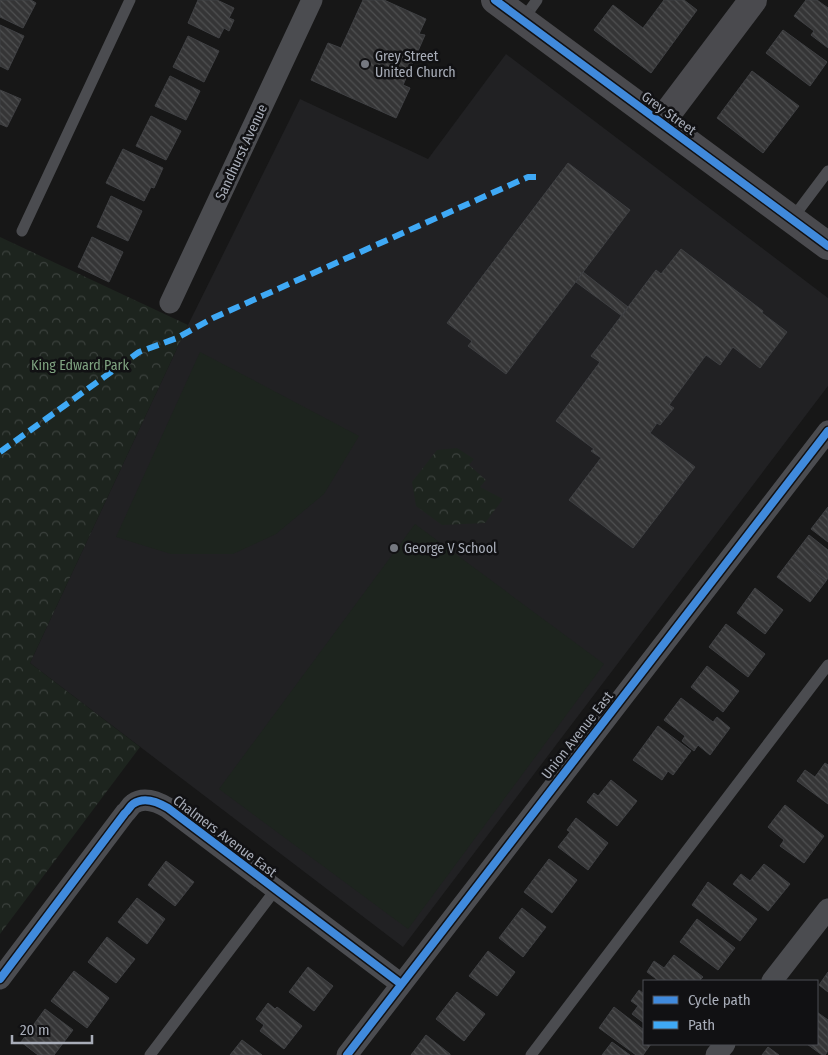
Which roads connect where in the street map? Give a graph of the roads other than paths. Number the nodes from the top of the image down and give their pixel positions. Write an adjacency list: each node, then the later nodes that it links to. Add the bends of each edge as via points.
1 (130, 0): 9 (lane)
2 (312, 0): 11 (street, Sandhurst Avenue)
3 (495, 0): 5 (street, Grey Street)
4 (753, 0): 6 (street)
5 (529, 10): 6 (street, Grey Street)
6 (661, 122): 8 (street, Grey Street)
7 (828, 171): 8 (lane)
8 (792, 219): 10 (street, Grey Street)
9 (22, 231)
10 (828, 246)
11 (170, 303)
12 (828, 431): 18 (street, Union Avenue East)
13 (828, 664): 22 (lane)
14 (276, 889): 16 (street, Chalmers Avenue East, via 160,803 147,800 134,803); 18 (street, Chalmers Avenue East); 20 (lane)
15 (828, 909): 17 (street)
16 (0, 979)
17 (773, 980)
18 (401, 984): 21 (street, Union Avenue East)
19 (724, 1045): 23 (street)
20 (150, 1055)
21 (348, 1055)
22 (531, 1055)
23 (716, 1055)

